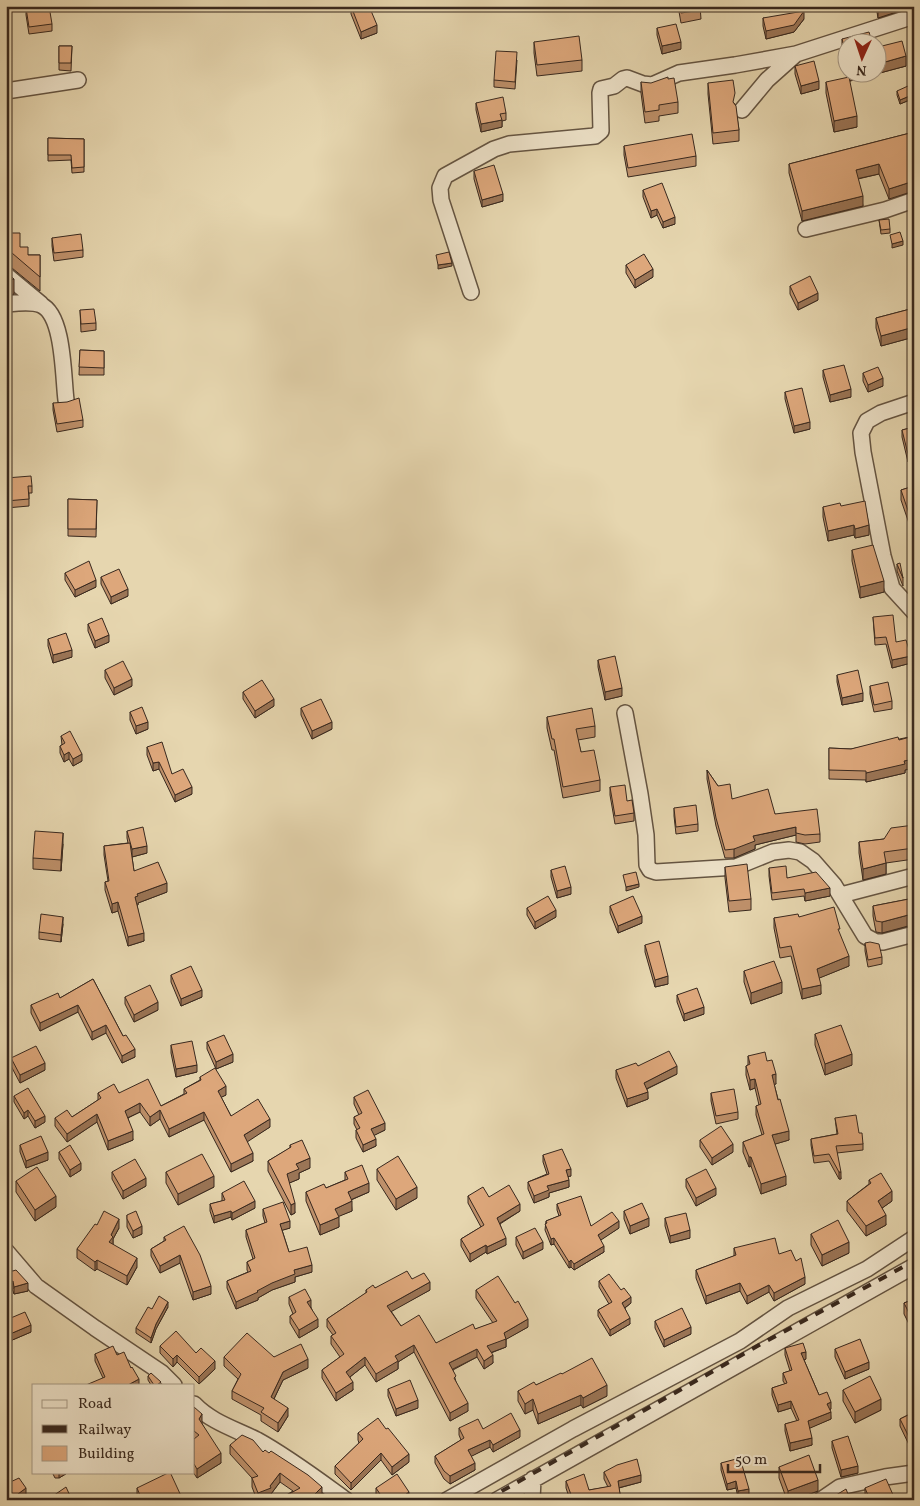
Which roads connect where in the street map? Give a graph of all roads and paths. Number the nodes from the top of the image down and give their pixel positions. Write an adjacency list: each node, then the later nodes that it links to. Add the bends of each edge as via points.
1 (914, 16): 2 (street)
2 (796, 54): 5 (street, via 767,80); 9 (street, via 679,73 652,85 623,79 614,86 601,89 601,131 595,136 509,144 445,176 440,188 441,200)
3 (78, 80): 4 (street)
4 (6, 91)
5 (742, 110)
6 (914, 200): 7 (street)
7 (806, 228)
8 (6, 274): 11 (street)
9 (471, 292)
10 (6, 304): 11 (street)
11 (40, 304): 12 (street, via 52,314 58,327)
12 (66, 400)
13 (914, 402): 14 (street, via 874,417 861,433 862,452 892,588)
14 (914, 612)
15 (625, 713): 17 (street, via 650,870 736,867 773,852 789,850 800,852 813,861)
16 (914, 876): 17 (street)
17 (841, 895): 18 (street, via 865,936 876,942)
18 (914, 934)
19 (914, 1238): 27 (street, via 867,1269 788,1308 740,1341)
20 (6, 1251): 22 (street, via 36,1286 162,1372)
21 (914, 1266): 25 (street)
22 (173, 1384)
23 (195, 1405): 26 (street, via 204,1414 258,1441 310,1473)
24 (914, 1473): 30 (street, via 840,1487)
25 (533, 1479): 28 (street); 29 (street)
26 (346, 1500)
27 (447, 1500)
28 (497, 1500)
29 (532, 1500)
30 (821, 1500)

